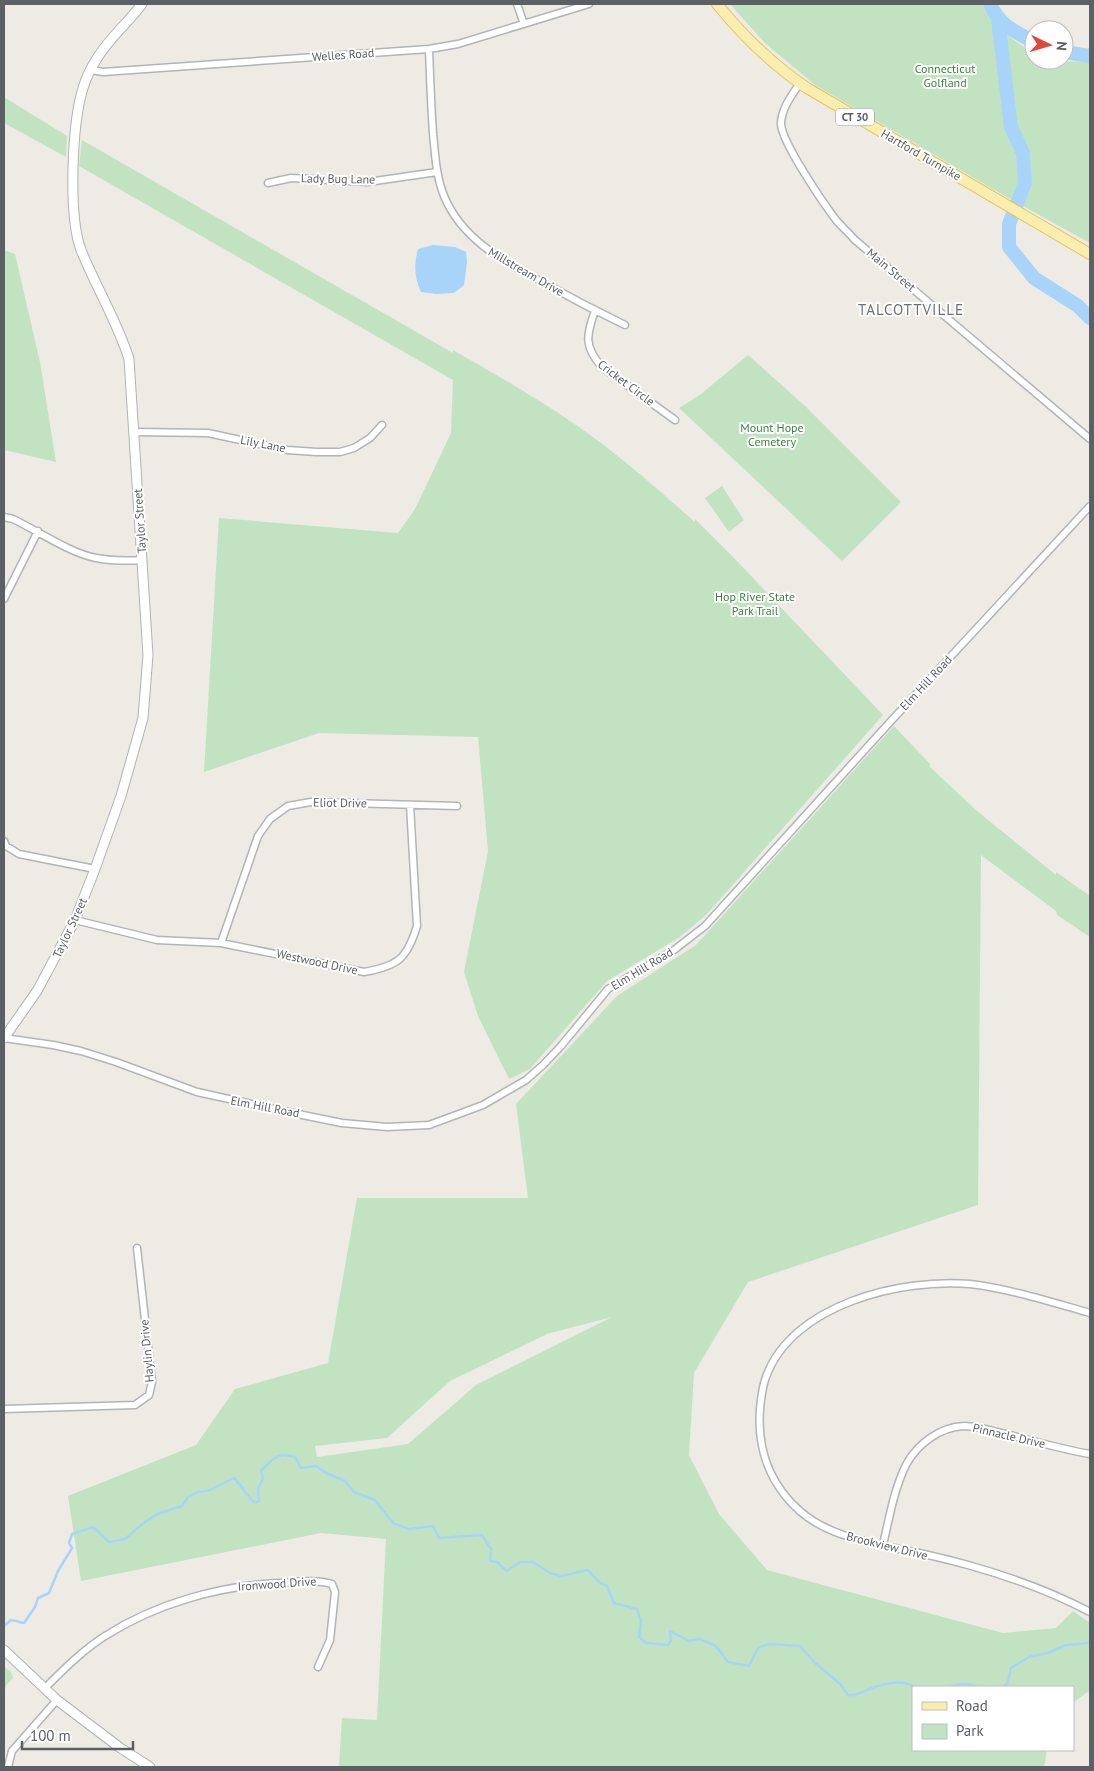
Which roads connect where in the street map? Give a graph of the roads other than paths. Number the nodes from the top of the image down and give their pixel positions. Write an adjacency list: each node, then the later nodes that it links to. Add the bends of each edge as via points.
1 (142, 4): 7 (street, Taylor Street, via 105,47)
2 (517, 4): 5 (street)
3 (589, 4): 5 (street, Welles Road)
4 (717, 4): 8 (main road, Hartford Turnpike / CT 30, via 749,40)
5 (524, 24): 6 (street, Welles Road, via 458,44)
6 (429, 49): 7 (street, Welles Road, via 103,72); 9 (street, Millstream Drive)
7 (91, 70): 16 (street, Taylor Street, via 77,116 72,194 76,229 81,249 129,358)
8 (800, 83): 11 (main road, Hartford Turnpike / CT 30); 17 (street, Main Street, via 788,100 781,126 785,139 837,221 855,240)
9 (437, 172): 10 (street, Lady Bug Lane, via 368,182 291,178); 12 (street, Millstream Drive, via 455,217 470,235 491,253)
10 (268, 183)
11 (1090, 254)
12 (595, 311): 13 (street, Millstream Drive); 14 (street, Cricket Circle, via 588,342 592,356 602,367)
13 (625, 325)
14 (675, 420)
15 (382, 425): 16 (street, Lily Lane, via 370,438 340,452 288,450 208,433)
16 (135, 432): 21 (street, Taylor Street)
17 (1090, 439)
18 (1090, 506): 29 (street, Elm Hill Road, via 705,926 674,950 608,989 543,1066 483,1105 429,1125 386,1127 342,1123 197,1092 81,1051)
19 (4, 517): 20 (street)
20 (38, 531): 21 (street, via 95,558); 22 (street)
21 (142, 560): 26 (street, Taylor Street, via 148,655 143,718 122,796)
22 (4, 599)
23 (410, 805): 24 (street, Eliot Drive); 28 (street, Eliot Drive, via 311,802 288,806 270,819 258,836); 28 (street, Westwood Drive, via 416,926 411,945 399,960 385,968 364,972)
24 (457, 806)
25 (4, 841): 26 (street, via 18,854)
26 (96, 869): 27 (street, Taylor Street)
27 (75, 920): 28 (street, Westwood Drive, via 157,940); 29 (street, Taylor Street, via 37,991)
28 (221, 943)
29 (4, 1038)
30 (137, 1248): 32 (street, Haylin Drive, via 152,1382 149,1395 135,1406)
31 (1090, 1313): 34 (street, Brookview Drive, via 996,1289 942,1283 885,1290 834,1309 814,1319 796,1334 780,1352 766,1376 762,1395 759,1420 762,1451 770,1474 802,1513 847,1537)
32 (4, 1409)
33 (1090, 1454): 34 (street, Pinnacle Drive, via 964,1426 943,1431 923,1442 907,1464)
34 (883, 1545): 35 (street, Brookview Drive, via 1028,1583)
35 (1090, 1612)
36 (4, 1650): 38 (street)
37 (318, 1667): 38 (street, Ironwood Drive, via 330,1640 335,1592 332,1584 321,1581 255,1584 198,1595 122,1626 73,1660)
38 (44, 1688): 39 (street)
39 (57, 1700): 40 (street, via 12,1751); 41 (street)
40 (8, 1767)
41 (150, 1767)

